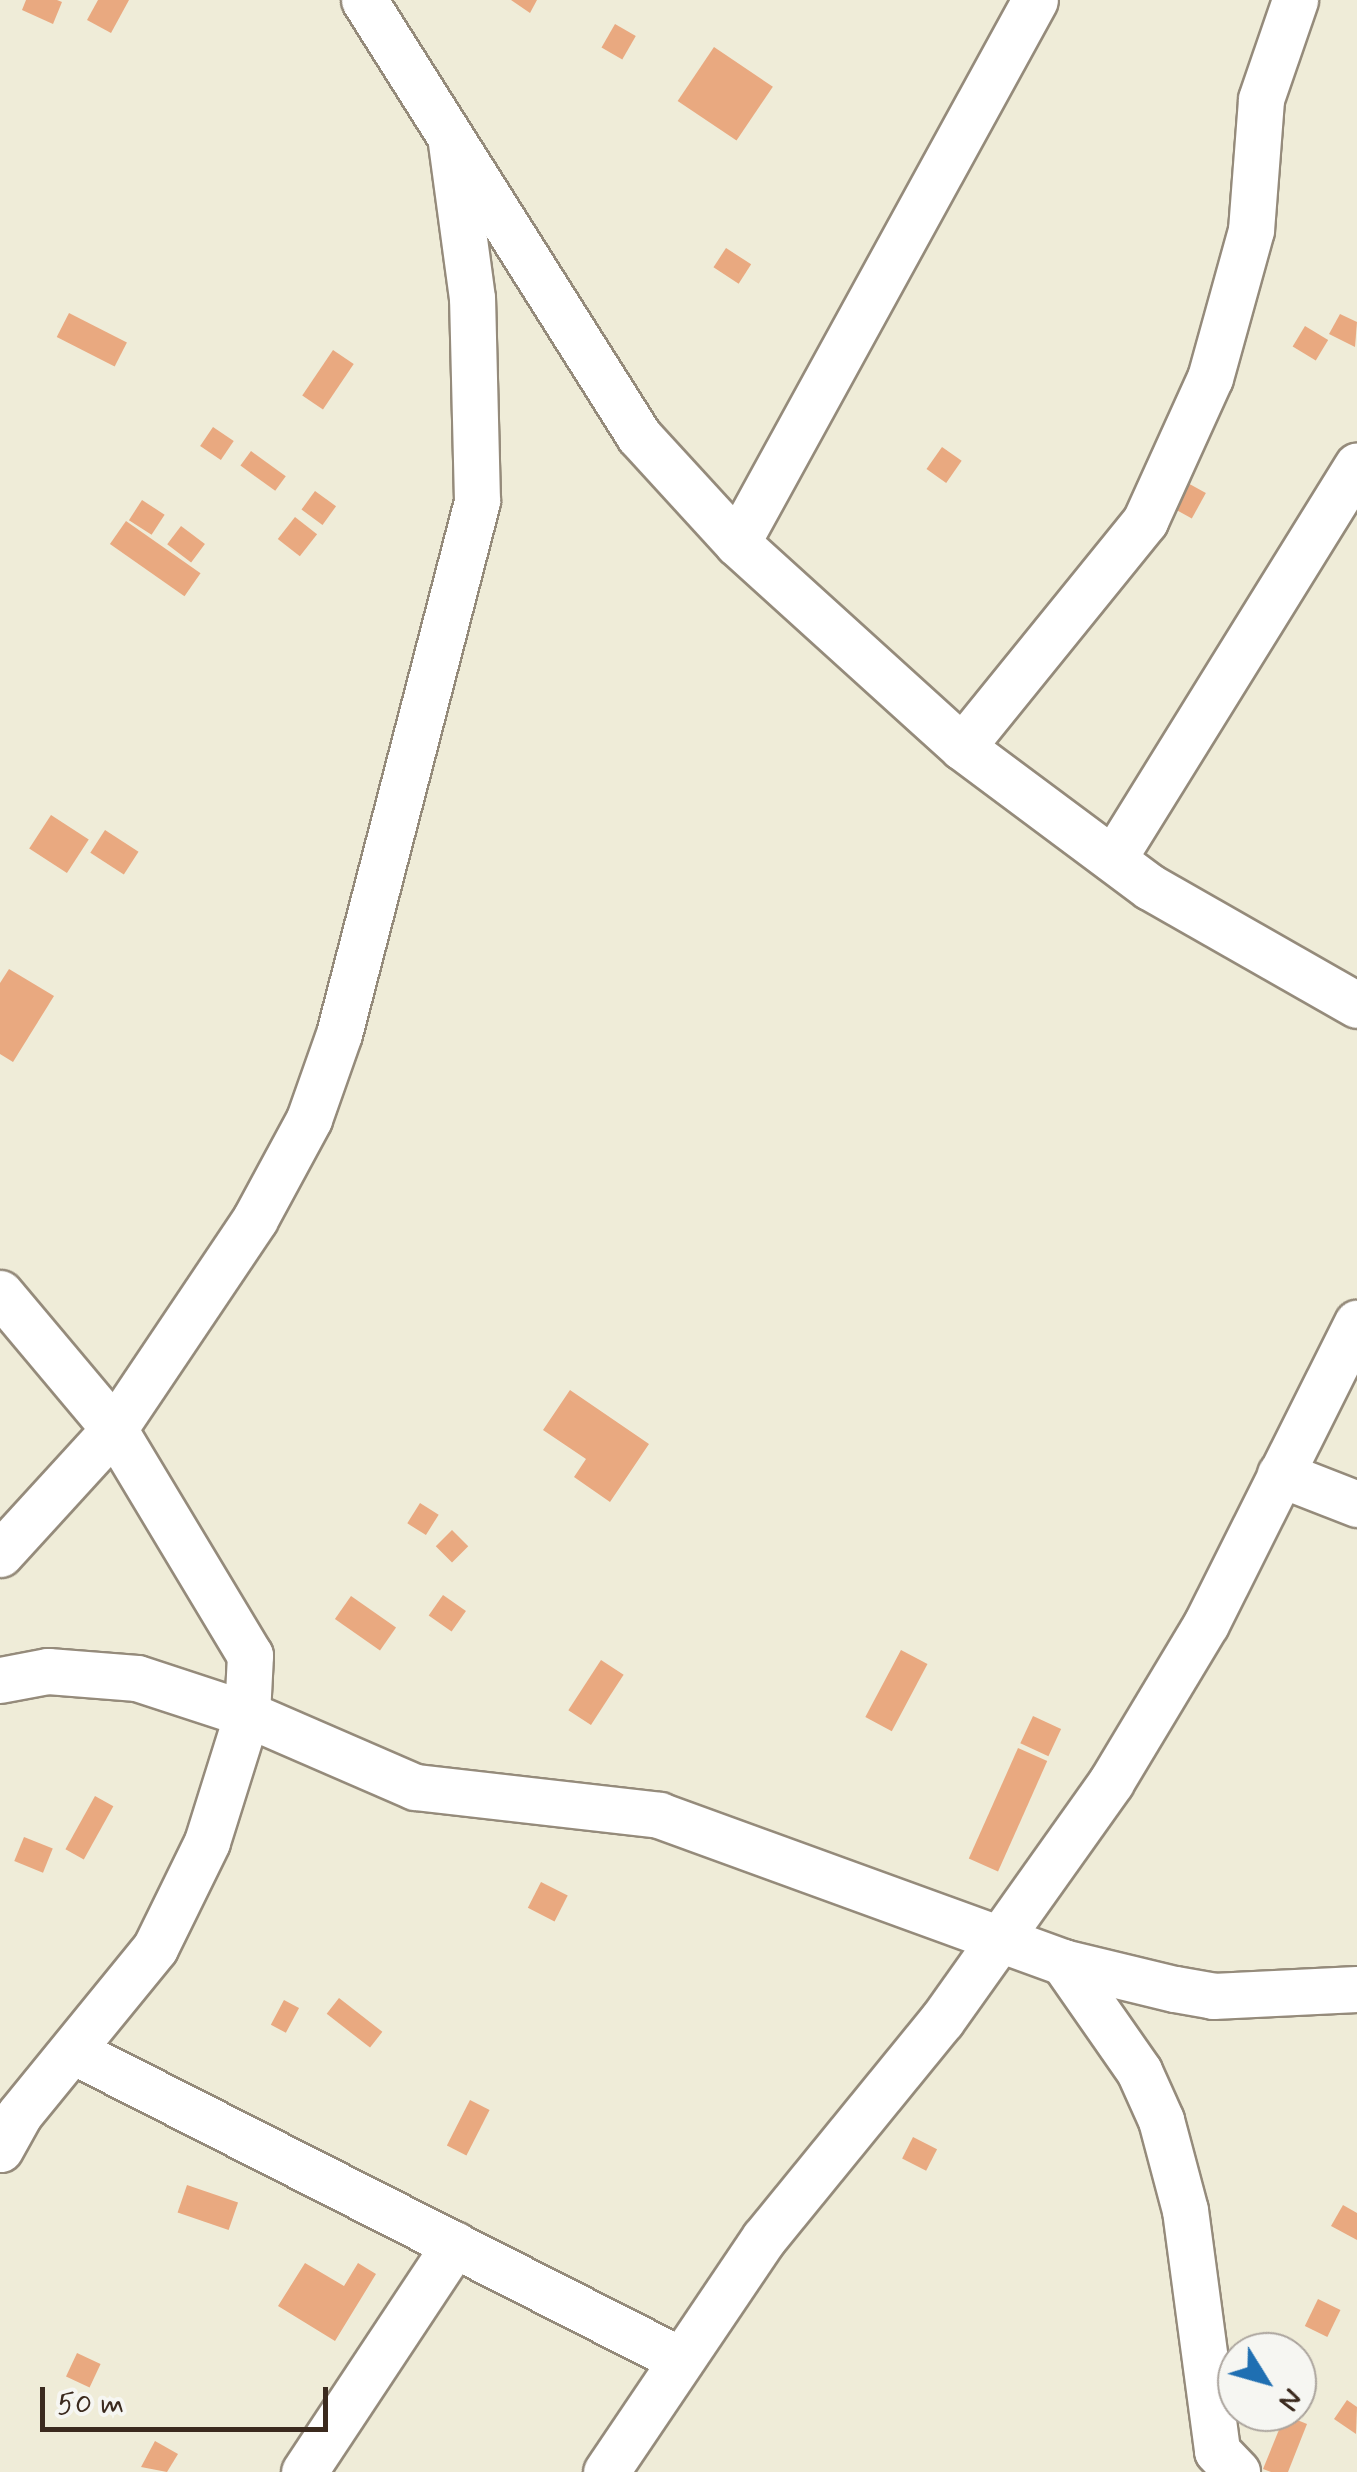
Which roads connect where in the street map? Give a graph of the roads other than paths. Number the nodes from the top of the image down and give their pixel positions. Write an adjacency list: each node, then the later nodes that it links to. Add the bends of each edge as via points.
1 (364, 0): 4 (street)
2 (1034, 0): 6 (street)
3 (1295, 0): 7 (street, via 1261,99 1251,230 1202,396 1145,521)
4 (451, 143): 6 (street, via 639,436); 12 (street, via 472,298 477,399 477,500 453,600 339,1034 308,1119 255,1219)
5 (1357, 465): 8 (street)
6 (737, 543): 7 (street)
7 (962, 748): 8 (street)
8 (1113, 859): 9 (street)
9 (1357, 1006)
10 (0, 1294): 12 (street)
11 (1357, 1324): 13 (street)
12 (114, 1428): 15 (street); 17 (street, via 238,1629 250,1656)
13 (1280, 1474): 14 (street); 18 (street, via 1206,1624 1120,1766)
14 (1357, 1504)
15 (0, 1554)
16 (0, 1680): 17 (street, via 48,1671 137,1678)
17 (246, 1714): 18 (street, via 415,1787 593,1802 659,1815); 21 (street, via 208,1842 155,1948)
18 (1000, 1939): 19 (street); 24 (street, via 764,2238)
19 (1063, 1962): 20 (street, via 1213,1996); 27 (street, via 1139,2071 1161,2120 1185,2210 1218,2451)
20 (1357, 1989)
21 (75, 2052): 22 (street, via 19,2115); 23 (street)
22 (0, 2149)
23 (455, 2244): 24 (street); 25 (street)
24 (679, 2358): 26 (street)
25 (304, 2472)
26 (606, 2472)
27 (1237, 2472)

